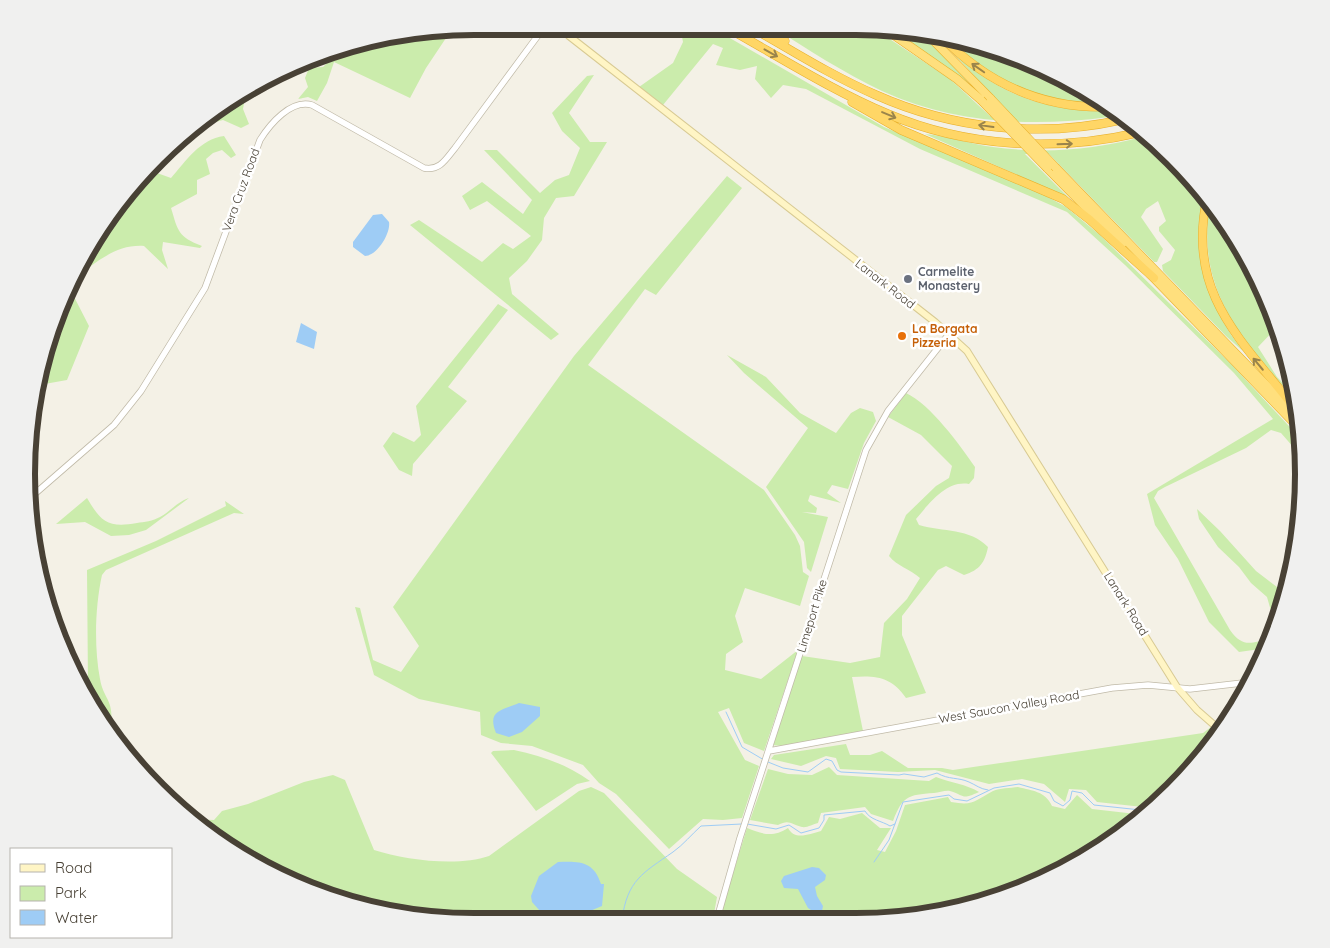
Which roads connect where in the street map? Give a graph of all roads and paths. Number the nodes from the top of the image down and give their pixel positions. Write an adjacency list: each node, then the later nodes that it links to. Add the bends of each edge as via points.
1 (538, 35): 20 (street, Vera Cruz Road, via 455,148 436,168 424,168 312,105 302,104 290,109 269,128 260,140 205,288 142,391 114,425)
2 (569, 35): 16 (main road, Lanark Road)
3 (740, 35): 9 (highway, one-way to 9)
4 (765, 35): 10 (highway)
5 (776, 35): 10 (highway)
6 (897, 37): 15 (highway, bridge, via 981,100)
7 (935, 42): 18 (highway, bridge)
8 (951, 45): 11 (highway, one-way to 8, via 1064,105 1017,92 968,62)
9 (815, 77): 13 (highway, one-way to 13, via 888,114 970,138 1073,144); 15 (highway, via 901,130 1063,199)
10 (841, 78): 12 (highway, one-way to 10, via 1042,130 986,126 932,116)
11 (1096, 107)
12 (1116, 121)
13 (1133, 134)
14 (1205, 208): 17 (highway, one-way to 14, via 1234,334 1215,299 1204,255)
15 (1154, 278): 19 (highway)
16 (949, 334): 22 (main road, Lanark Road, via 974,360); 24 (street, Limeport Pike, via 888,411 866,450)
17 (1289, 401)
18 (1290, 410)
19 (1291, 421)
20 (36, 493)
21 (1242, 683): 22 (street, West Saucon Valley Road, via 1190,689)
22 (1177, 687): 23 (main road, Lanark Road); 24 (street, West Saucon Valley Road, via 1112,688)
23 (1215, 726)
24 (768, 754): 25 (street, Limeport Pike)
25 (719, 913)

